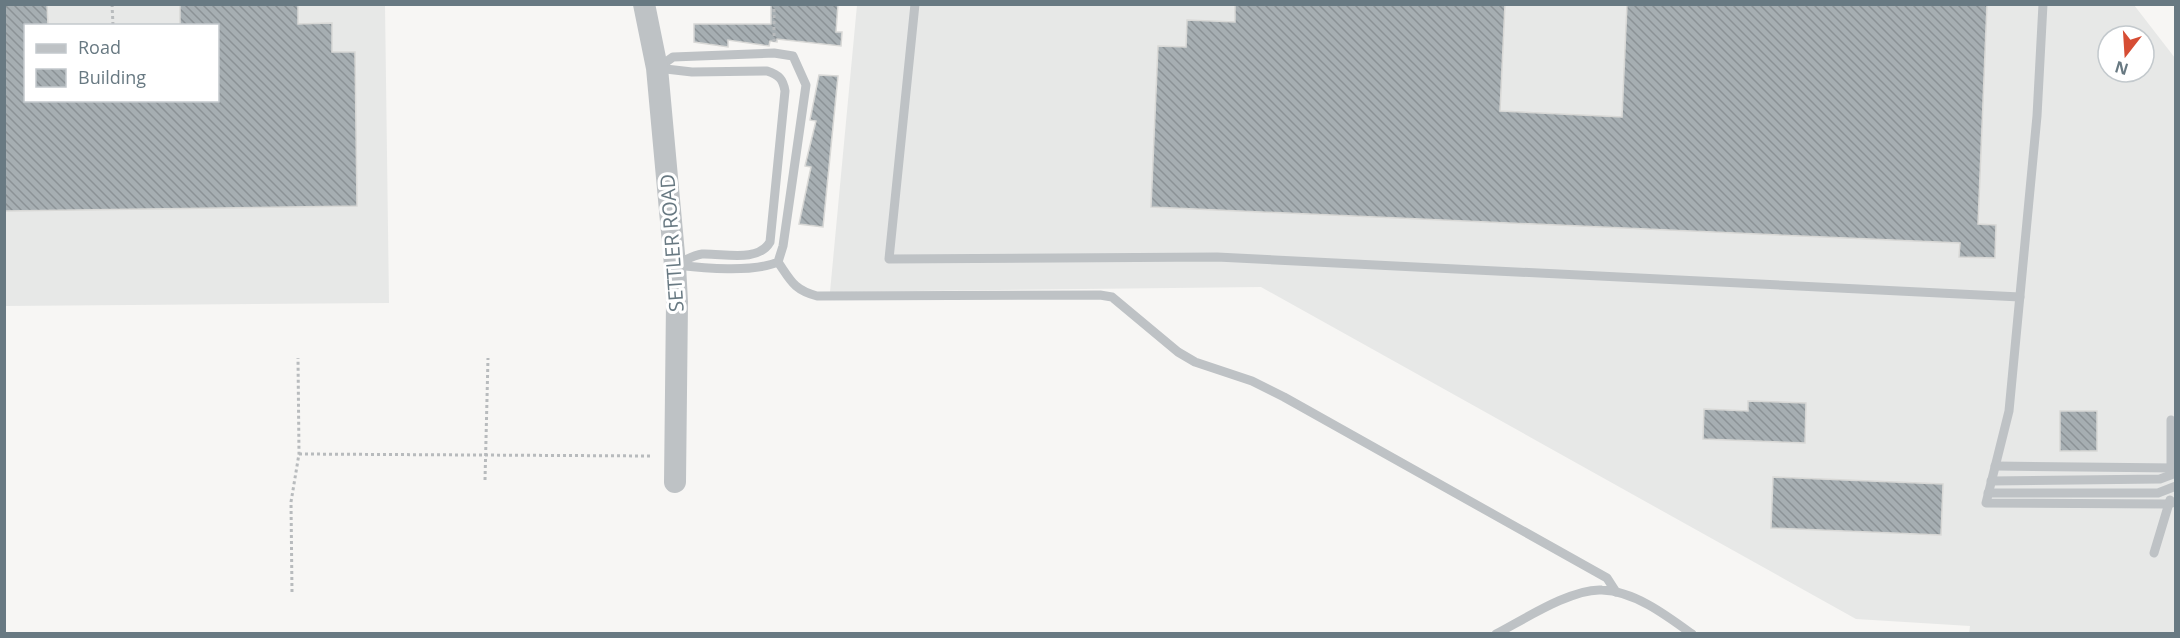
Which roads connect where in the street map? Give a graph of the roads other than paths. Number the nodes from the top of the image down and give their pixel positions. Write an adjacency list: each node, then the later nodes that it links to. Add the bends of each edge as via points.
1 (644, 4): 4 (street, SETTLER ROAD)
2 (915, 4): 7 (lane, via 889,259 1217,257)
3 (2043, 4): 7 (lane)
4 (657, 68): 5 (lane, via 673,57 774,52 793,56 806,85); 6 (street, SETTLER ROAD); 6 (lane, via 692,72 768,71 783,80 785,91 770,242 755,254 699,255)
5 (778, 262): 6 (lane, via 764,267); 17 (lane, via 802,292 818,296 1112,297 1195,362 1252,381 1284,397 1607,578)
6 (675, 265): 12 (street, SETTLER ROAD)
7 (2020, 297): 9 (lane, via 2009,411)
8 (2171, 420): 10 (lane)
9 (1995, 466): 10 (lane); 11 (lane)
10 (2173, 471): 11 (lane, via 2160,479); 13 (lane)
11 (1991, 481): 14 (lane)
12 (675, 482)
13 (2173, 487): 14 (lane, via 2158,493); 15 (lane)
14 (1987, 498): 15 (lane)
15 (2173, 503): 16 (lane)
16 (2154, 553)
17 (1616, 592): 18 (lane, via 1580,593); 19 (lane, via 1647,605)
18 (1496, 633)
19 (1692, 633)

